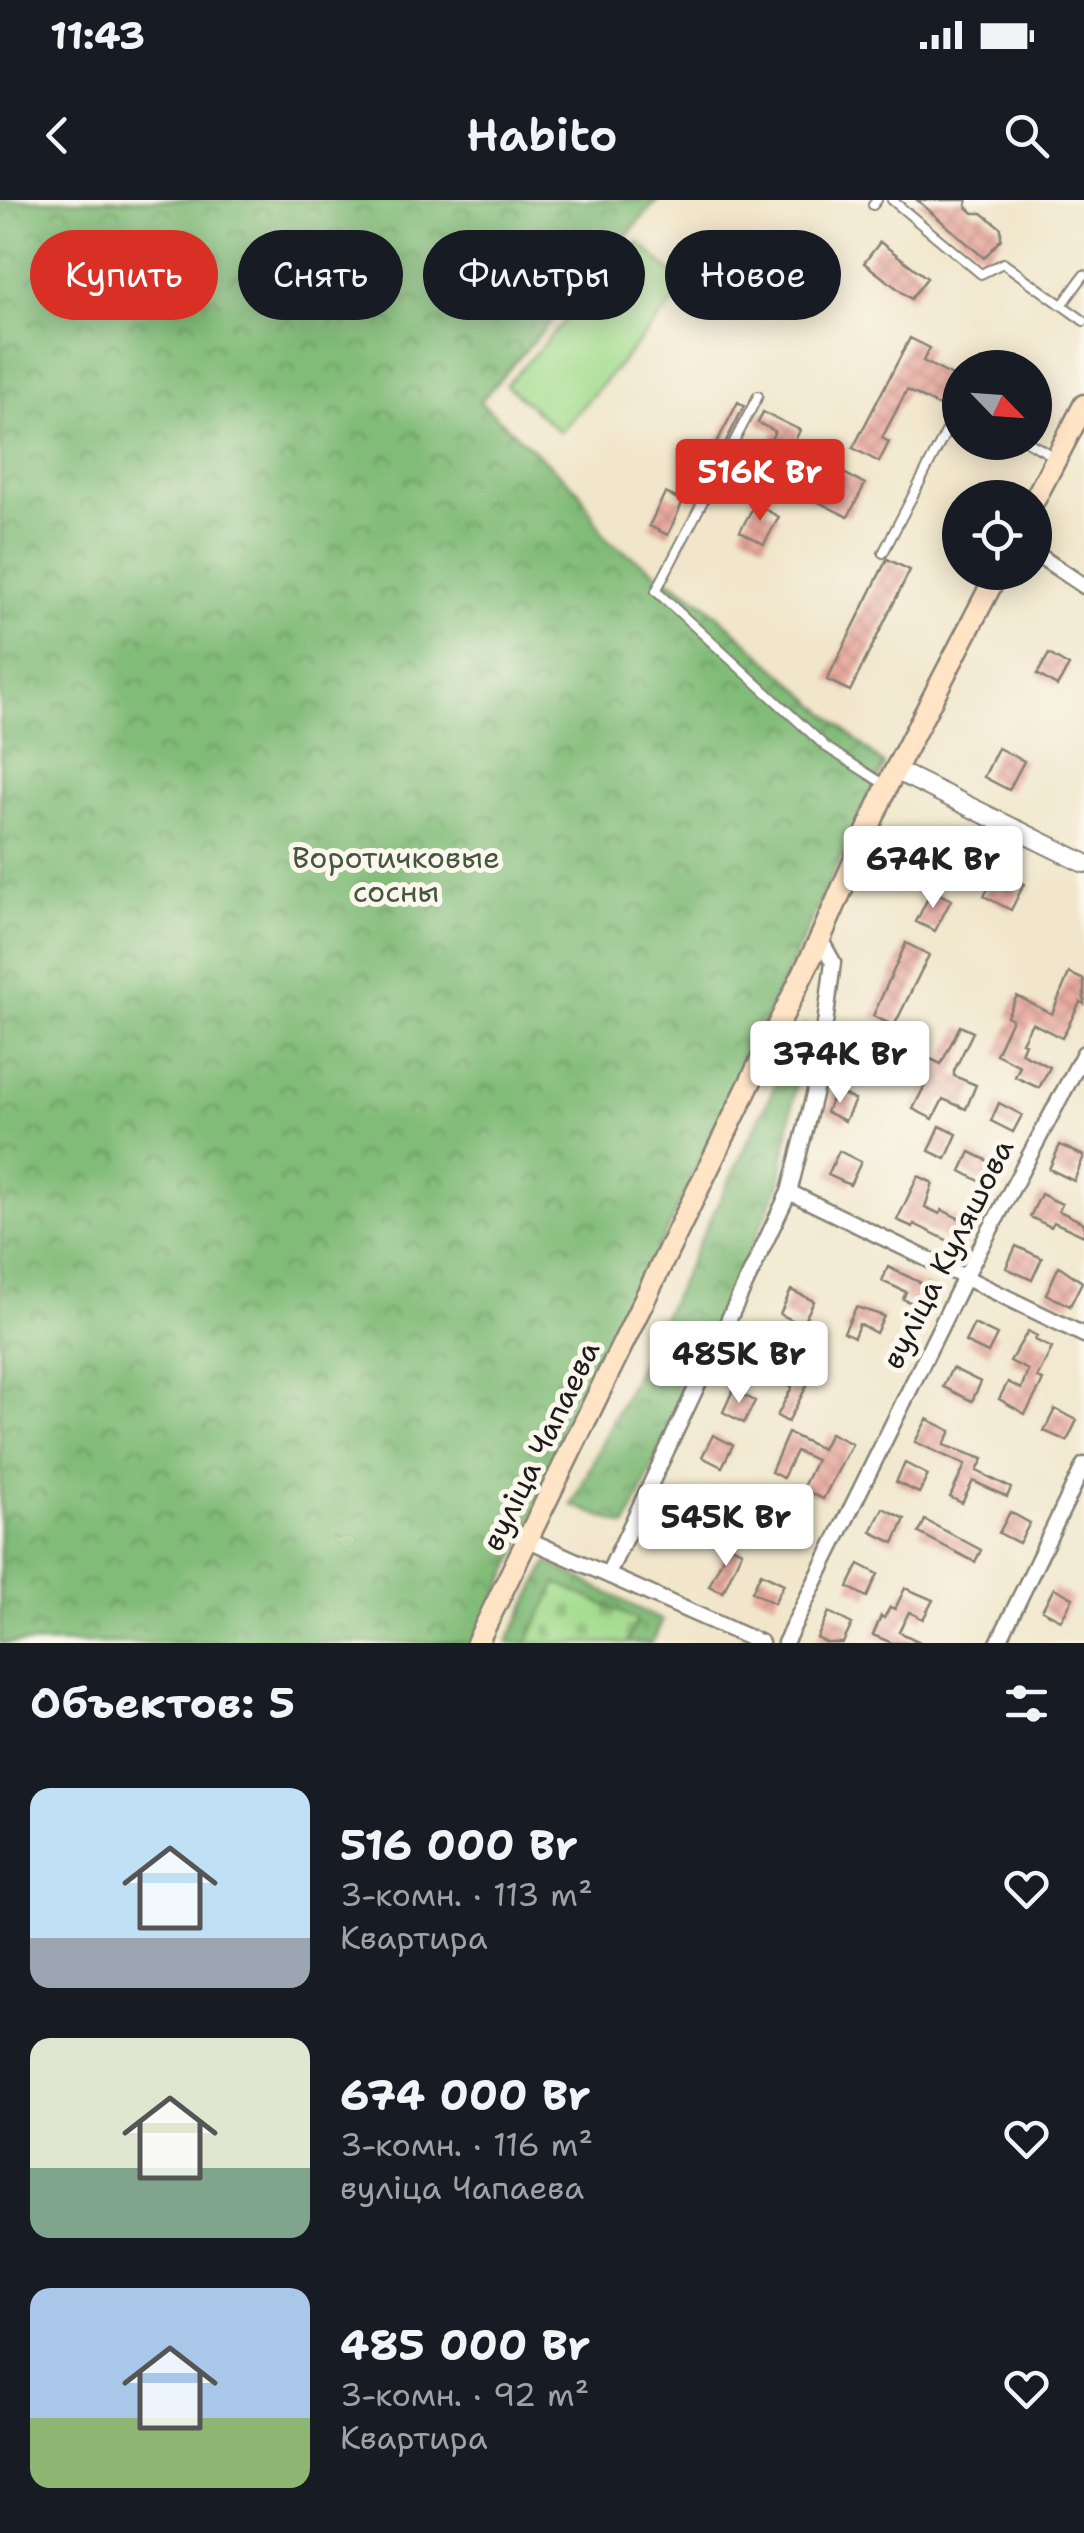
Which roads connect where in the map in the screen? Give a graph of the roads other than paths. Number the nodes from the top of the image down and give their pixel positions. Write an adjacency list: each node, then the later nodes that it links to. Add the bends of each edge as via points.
1 (898, 202): 3 (lane, via 981,274 1003,263)
2 (1084, 274): 3 (lane)
3 (1063, 304): 4 (lane)
4 (1084, 321)
5 (758, 396): 15 (lane, via 656,591 826,747)
6 (1084, 405): 9 (main road)
7 (942, 440): 11 (lane)
8 (1052, 455): 9 (lane)
9 (1055, 457): 10 (main road)
10 (1044, 480)
11 (884, 554)
12 (1052, 565): 13 (street)
13 (1084, 586)
14 (989, 590): 15 (main road, вуліца Чапаева)
15 (891, 778): 16 (street); 17 (main road, вуліца Чапаева)
16 (1084, 863)
17 (820, 939): 19 (street, via 833,962 818,1079); 23 (main road, вуліца Чапаева)
18 (1084, 1053): 20 (street, вуліца Куляшова)
19 (790, 1192): 20 (street); 24 (street)
20 (965, 1277): 21 (street); 27 (street, вуліца Куляшова)
21 (1084, 1336)
22 (1084, 1466): 28 (street)
23 (528, 1540): 24 (street); 25 (main road, вуліца Чапаева)
24 (608, 1574): 26 (street)
25 (478, 1643)
26 (761, 1643)
27 (785, 1643)
28 (998, 1643)

